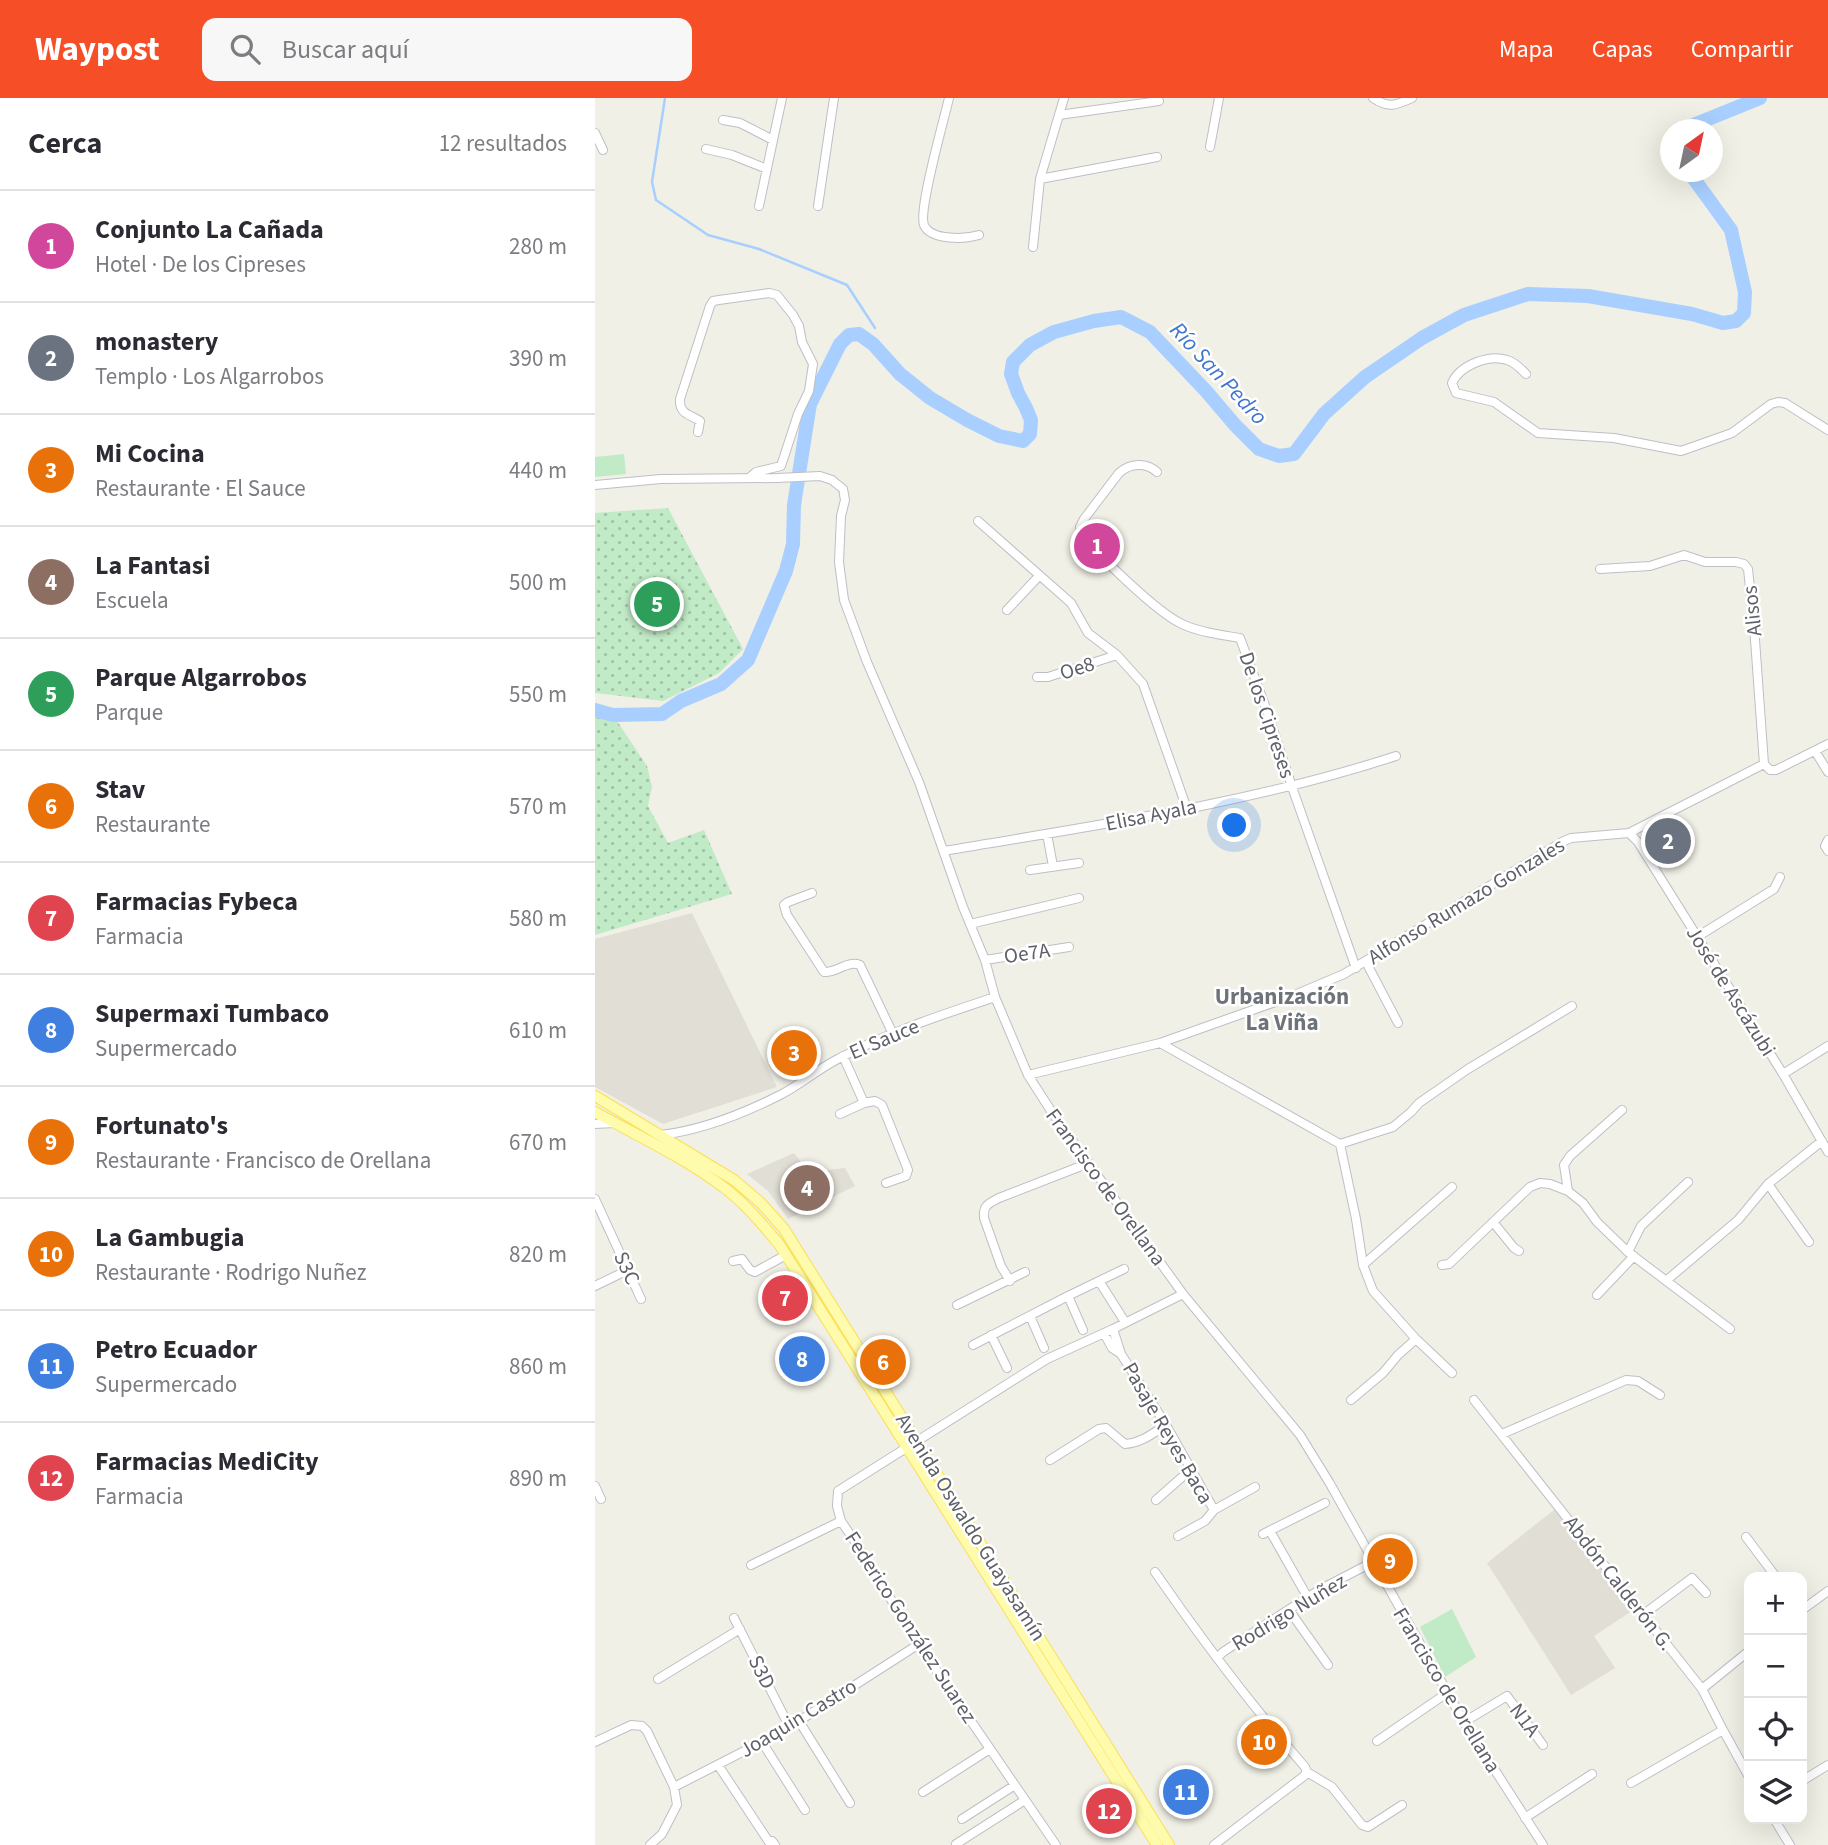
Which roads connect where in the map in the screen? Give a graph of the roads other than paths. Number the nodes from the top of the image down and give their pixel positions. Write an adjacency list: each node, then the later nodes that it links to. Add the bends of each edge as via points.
1 (782, 98): 12 (street)
2 (834, 98): 20 (street)
3 (949, 98): 21 (street, via 923,223 942,236)
4 (1064, 98): 9 (street)
5 (1219, 98): 13 (street)
6 (1373, 98): 7 (street, via 1395,106)
7 (1412, 98)
8 (1159, 101): 9 (street)
9 (1059, 115): 18 (street)
10 (723, 120): 12 (street)
11 (595, 133): 15 (street)
12 (773, 140): 17 (street)
13 (1210, 147)
14 (706, 149): 17 (street)
15 (603, 150)
16 (1157, 158): 18 (street)
17 (767, 169): 19 (street)
18 (1040, 179): 22 (street)
19 (759, 206)
20 (818, 206)
21 (979, 235)
22 (1033, 247)
23 (1526, 374): 24 (street, via 1510,360 1487,358 1459,373 1452,383 1457,393 1494,402 1538,433 1614,438 1681,451 1732,433 1778,402)
24 (1828, 430)
25 (698, 432): 27 (street, via 699,421 680,408 680,399 709,306 719,300 777,295 799,326 813,365 811,379 781,466 756,471)
26 (1157, 472): 40 (street, De los Cipreses, via 1143,464 1125,468 1084,519 1081,531 1169,617 1190,628 1240,638)
27 (750, 477): 28 (street); 45 (street, Francisco de Orellana, via 820,476 843,489 839,556 844,600)
28 (595, 485)
29 (978, 521): 31 (street)
30 (1600, 569): 38 (street, Alisos, via 1650,566 1684,555 1706,562 1744,564 1754,626)
31 (1039, 576): 32 (street); 33 (street, via 1071,603 1088,633)
32 (1007, 610)
33 (1117, 655): 34 (street, Oe8); 41 (street, via 1143,684)
34 (1037, 677)
35 (1828, 744): 36 (street)
36 (1815, 751): 38 (street, via 1776,770); 39 (street)
37 (1396, 756): 40 (street, Elisa Ayala)
38 (1764, 764): 42 (street)
39 (1828, 772)
40 (1292, 787): 41 (street, Elisa Ayala); 58 (street, De los Cipreses)
41 (1187, 809): 43 (street, Elisa Ayala)
42 (1629, 833): 54 (street, José de Ascázubi); 57 (street, Alfonso Rumazo Gonzales, via 1562,842)
43 (1047, 834): 45 (street, Elisa Ayala); 48 (street)
44 (1828, 840): 46 (street)
45 (944, 851): 53 (street, Francisco de Orellana)
46 (1828, 851)
47 (1079, 863): 48 (street)
48 (1053, 866): 49 (street)
49 (1030, 870)
50 (1780, 877): 54 (street, via 1774,889)
51 (813, 893): 62 (street, via 784,905 787,915 824,972 860,965)
52 (1079, 898): 53 (street)
53 (971, 924): 56 (street, Francisco de Orellana)
54 (1697, 937): 66 (street, José de Ascázubi)
55 (1069, 947): 56 (street, Oe7A)
56 (985, 960): 59 (street, Francisco de Orellana)
57 (1366, 962): 58 (street, Alfonso Rumazo Gonzales); 61 (street)
58 (1356, 968): 63 (street, Alfonso Rumazo Gonzales)
59 (995, 996): 62 (street, El Sauce); 67 (street, Francisco de Orellana)
60 (1572, 1006): 77 (street, via 1419,1102 1393,1127)
61 (1398, 1023)
62 (893, 1034): 65 (street, El Sauce)
63 (1160, 1043): 67 (street, Alfonso Rumazo Gonzales); 77 (street)
64 (1828, 1046): 66 (street)
65 (843, 1056): 69 (street); 75 (street, El Sauce, via 782,1094 729,1117)
66 (1783, 1073): 76 (street, José de Ascázubi)
67 (1028, 1075): 79 (street, Francisco de Orellana)
68 (595, 1096): 75 (main road, Avenida Oswaldo Guayasamín)
69 (864, 1103): 72 (street); 81 (street, via 882,1105 908,1170 906,1176)
70 (1622, 1110): 84 (street, via 1570,1156 1564,1165)
71 (595, 1112): 73 (main road, Avenida Oswaldo Guayasamín)
72 (840, 1114)
73 (615, 1123): 74 (street); 90 (main road, Avenida Oswaldo Guayasamín, via 725,1188)
74 (595, 1124)
75 (661, 1135): 122 (main road, Avenida Oswaldo Guayasamín, via 734,1180 784,1229)
76 (1822, 1141): 78 (street, José de Ascázubi); 82 (street)
77 (1340, 1144): 92 (street)
78 (1828, 1152)
79 (1089, 1163): 98 (street, via 987,1204 984,1219); 101 (street, Francisco de Orellana)
80 (1688, 1182): 89 (street, via 1641,1226)
81 (886, 1184)
82 (1768, 1184): 87 (street); 97 (street, via 1738,1220)
83 (1452, 1187): 92 (street)
84 (1568, 1191): 86 (street, via 1551,1184 1530,1187); 89 (street)
85 (595, 1199): 94 (street, S3C)
86 (1493, 1222): 88 (street); 93 (street, via 1449,1264)
87 (1809, 1242)
88 (1519, 1251)
89 (1631, 1254): 97 (street); 102 (street)
90 (786, 1255): 91 (street, via 755,1272 742,1259); 123 (main road, Avenida Oswaldo Guayasamín)
91 (733, 1261)
92 (1363, 1265): 112 (street, via 1373,1291)
93 (1442, 1265)
94 (628, 1269): 100 (street); 104 (street, S3C)
95 (1124, 1269): 99 (street)
96 (1025, 1272): 98 (street)
97 (1667, 1280): 108 (street)
98 (1010, 1281): 105 (street)
99 (1100, 1281): 103 (street); 107 (street)
100 (595, 1286)
101 (1183, 1294): 107 (street, Federico González Suarez); 135 (street, Francisco de Orellana, via 1300,1435)
102 (1597, 1295)
103 (1068, 1296): 106 (street); 109 (street)
104 (642, 1299)
105 (957, 1305)
106 (1030, 1316): 111 (street); 114 (street)
107 (1125, 1322): 110 (street, Federico González Suarez)
108 (1730, 1329)
109 (1083, 1330)
110 (1108, 1331): 120 (street, Pasaje Reyes Baca); 122 (street, Federico González Suarez, via 1047,1359)
111 (991, 1335): 113 (street); 115 (street)
112 (1416, 1339): 116 (street); 118 (street)
113 (973, 1345)
114 (1044, 1348)
115 (1007, 1368)
116 (1452, 1373)
117 (1660, 1395): 121 (street, via 1637,1381 1626,1380)
118 (1351, 1400)
119 (1474, 1400): 121 (street, Abdón Calderón G.)
120 (1166, 1425): 124 (street, via 1142,1441 1125,1444 1106,1428 1099,1429); 125 (street, Pasaje Reyes Baca)
121 (1502, 1434): 144 (street, Abdón Calderón G.)
122 (917, 1442): 123 (street, Federico González Suarez); 185 (main road, Avenida Oswaldo Guayasamín)
123 (908, 1448): 132 (street, Federico González Suarez, via 838,1491); 184 (main road, Avenida Oswaldo Guayasamín)
124 (1050, 1460)
125 (1190, 1469): 129 (street); 131 (street, Pasaje Reyes Baca)
126 (595, 1486): 128 (street)
127 (1255, 1487): 131 (street)
128 (601, 1499)
129 (1156, 1500)
130 (1325, 1503): 141 (street, via 1266,1532)
131 (1214, 1510): 133 (street, Pasaje Reyes Baca, via 1205,1521)
132 (841, 1521): 136 (street); 147 (street, Federico González Suarez)
133 (1178, 1536)
134 (1746, 1537): 138 (street)
135 (1373, 1562): 141 (street, Rodrigo Nuñez); 153 (street, Francisco de Orellana)
136 (751, 1565)
137 (1155, 1572): 149 (street)
138 (1772, 1572)
139 (1828, 1591): 142 (street)
140 (1706, 1592): 144 (street, via 1692,1578)
141 (1308, 1598): 143 (street, Rodrigo Nuñez)
142 (1807, 1606)
143 (1289, 1610): 149 (street, Rodrigo Nuñez); 150 (street)
144 (1644, 1614): 152 (street, Abdón Calderón G.)
145 (734, 1618): 146 (street, S3D)
146 (740, 1629): 151 (street); 156 (street, S3D)
147 (919, 1644): 154 (street, Joaquin Castro); 162 (street, Federico González Suarez)
148 (1744, 1655): 152 (street)
149 (1217, 1658): 166 (street, Rodrigo Nuñez)
150 (1328, 1665)
151 (658, 1679)
152 (1702, 1689): 157 (street, Abdón Calderón G.)
153 (1447, 1693): 155 (street, Francisco de Orellana); 158 (street)
154 (799, 1721): 156 (street, Joaquin Castro); 174 (street)
155 (1464, 1722): 161 (street, N1A, via 1507,1696); 177 (street, Francisco de Orellana)
156 (789, 1726): 160 (street, Joaquin Castro)
157 (1723, 1730): 165 (street, Abdón Calderón G.); 169 (street)
158 (1377, 1741)
159 (595, 1742): 171 (street, via 631,1725 642,1726)
160 (762, 1742): 163 (street, Joaquin Castro); 176 (street)
161 (1543, 1745)
162 (990, 1748): 170 (street, Federico González Suarez); 172 (street)
163 (718, 1765): 171 (street, Joaquin Castro); 180 (street)
164 (1828, 1765): 168 (street)
165 (1744, 1768)
166 (1307, 1772): 175 (street, Rodrigo Nuñez, via 1332,1787 1365,1827); 186 (street)
167 (1592, 1774): 177 (street)
168 (1807, 1778)
169 (1631, 1783)
170 (1015, 1785): 173 (street, Federico González Suarez); 178 (street)
171 (674, 1787): 182 (street, via 677,1805 662,1834)
172 (923, 1792)
173 (1025, 1800): 181 (street); 183 (street, Federico González Suarez)
174 (850, 1803)
175 (1402, 1805)
176 (805, 1810)
177 (1525, 1818): 187 (street, Francisco de Orellana)
178 (962, 1819)
179 (1777, 1824): 188 (street)
180 (770, 1844)
181 (955, 1844)
182 (650, 1845)
183 (1056, 1845)
184 (1157, 1845)
185 (1169, 1845)
186 (1214, 1845)
187 (1543, 1845)
188 (1790, 1845)

